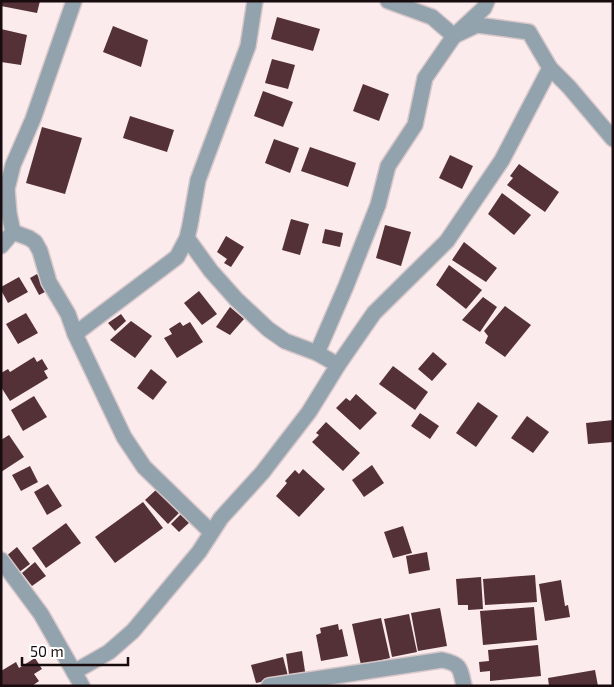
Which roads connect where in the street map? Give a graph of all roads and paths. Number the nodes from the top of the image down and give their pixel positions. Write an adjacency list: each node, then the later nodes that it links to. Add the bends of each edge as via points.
1 (74, 1): 8 (street, via 13,165 7,188)
2 (255, 1): 9 (street, via 248,46 198,180)
3 (388, 1): 5 (street, via 432,17)
4 (487, 1): 5 (street, via 484,8)
5 (454, 36): 6 (street, via 477,25 529,32); 12 (street, via 425,78 415,125 388,166 378,205)
6 (550, 68): 7 (street); 13 (street, via 502,160 446,241 374,314)
7 (613, 139)
8 (13, 232): 10 (street); 11 (street, via 29,238 40,250 49,282 68,314)
9 (187, 238): 11 (street, via 177,257); 12 (street, via 236,300 268,329 285,341)
10 (1, 246)
11 (75, 334): 14 (street, via 124,437 144,467)
12 (317, 353): 13 (street)
13 (338, 365): 14 (street, via 310,412)
14 (211, 532): 16 (street, via 199,552 133,631 110,652)
15 (3, 564): 16 (street, via 41,614)
16 (74, 672): 17 (street)
17 (82, 686)
18 (269, 686): 19 (street, via 442,660 453,662 460,668)
19 (464, 686)

